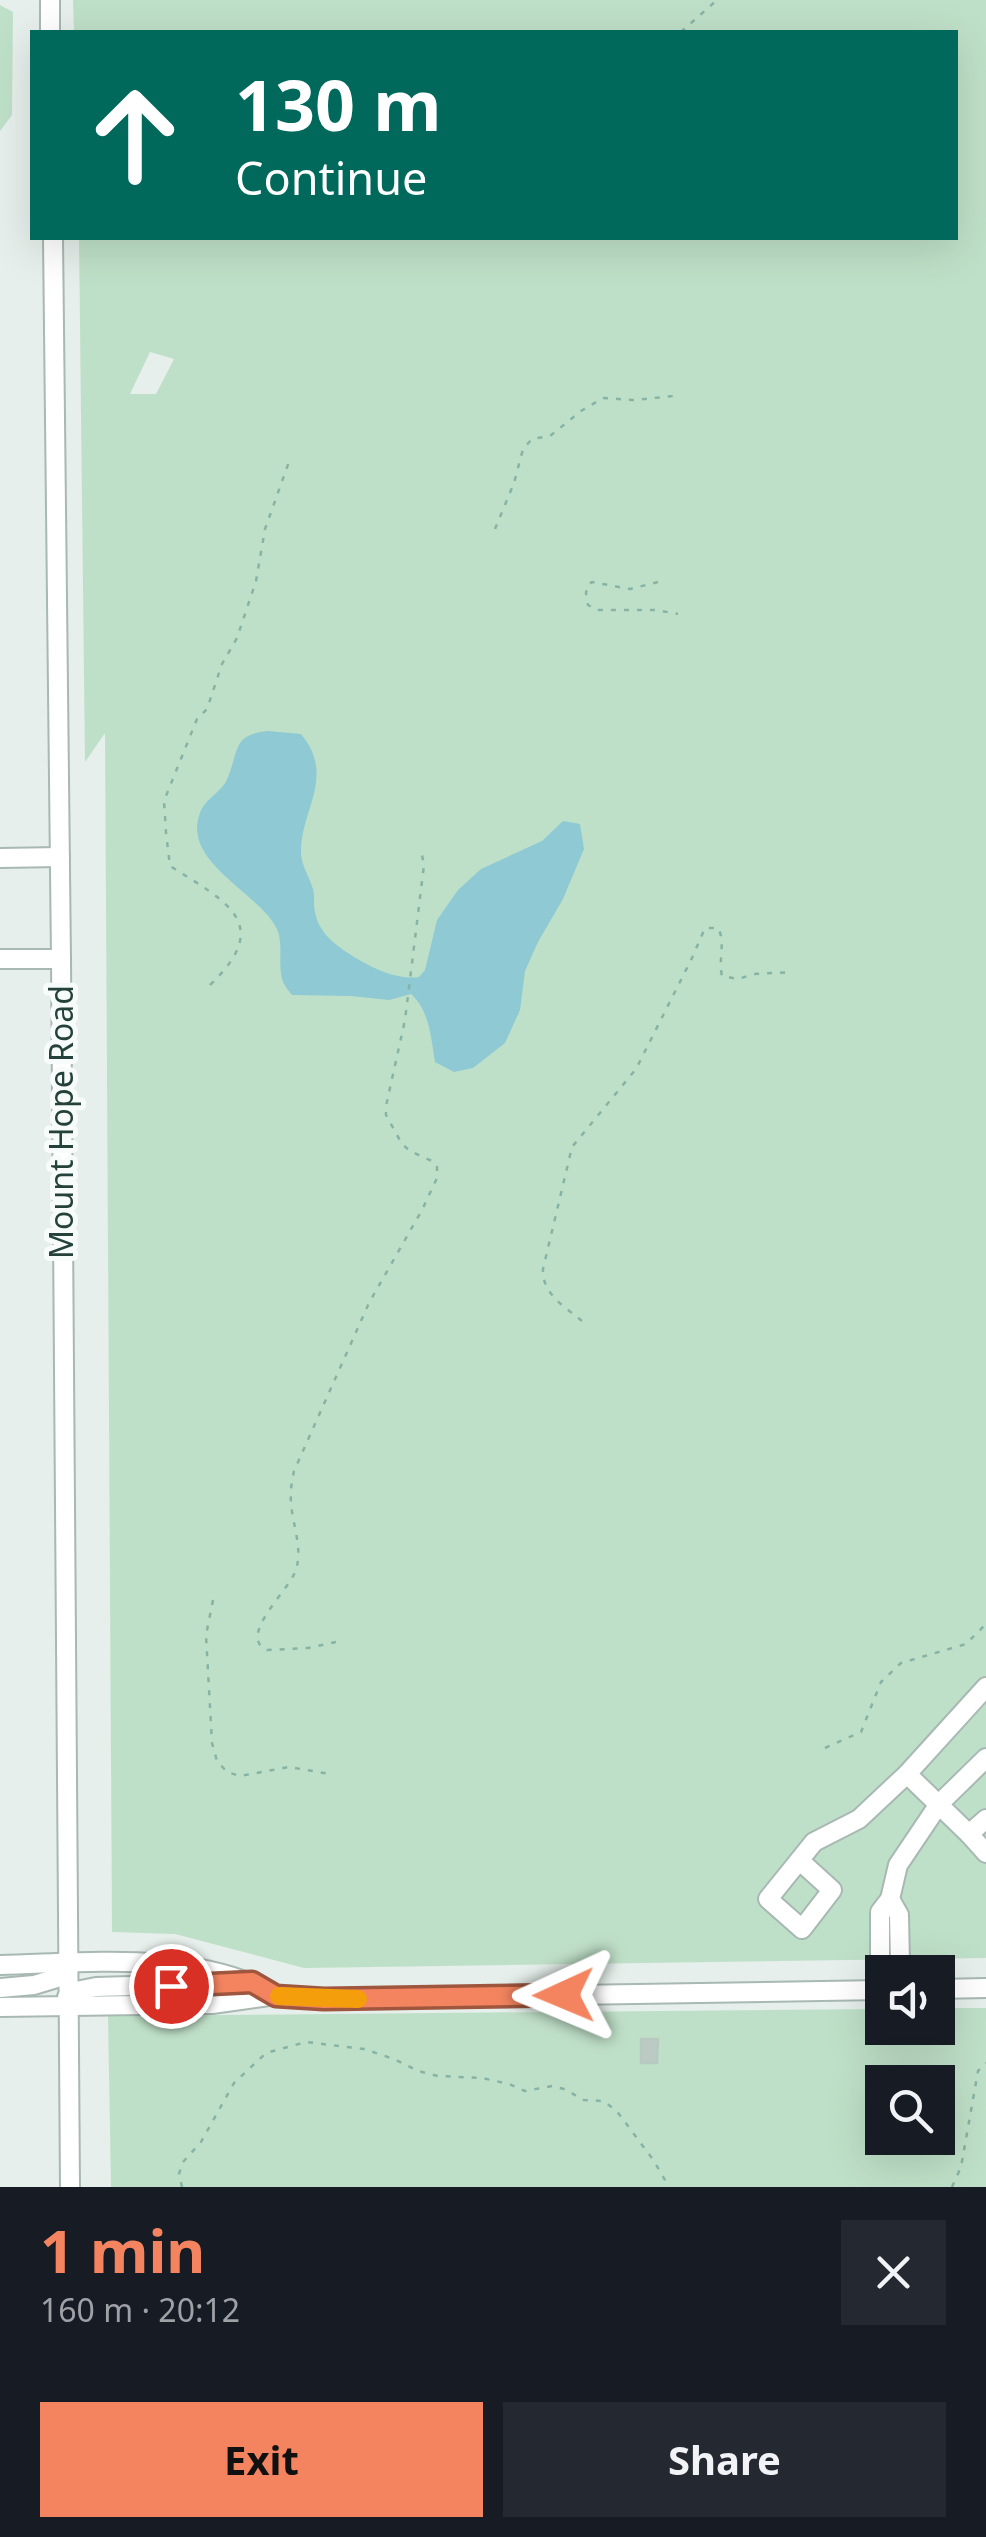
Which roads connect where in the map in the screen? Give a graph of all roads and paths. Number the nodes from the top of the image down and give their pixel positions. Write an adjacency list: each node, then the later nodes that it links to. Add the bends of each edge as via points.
1 (50, 0): 3 (street)
2 (718, 0): 4 (path)
3 (50, 30)
4 (684, 30)
5 (53, 240): 12 (street, Mount Hope Road)
6 (674, 396): 8 (path, via 603,398 550,436 532,439)
7 (290, 459): 17 (path, via 237,638 164,801 170,866 238,916 238,947)
8 (494, 529)
9 (658, 582): 10 (path, via 630,589 592,582 588,605)
10 (678, 614)
11 (421, 850): 21 (path, via 406,1007 386,1115 402,1144 434,1162 437,1178 369,1303 294,1471 296,1572 257,1636 268,1650)
12 (60, 856): 13 (street); 15 (street, Mount Hope Road)
13 (0, 858)
14 (0, 959): 15 (street)
15 (61, 959): 34 (street, Mount Hope Road)
16 (793, 972): 18 (path, via 722,976 721,934 705,928 636,1069 572,1147 542,1279)
17 (210, 985)
18 (582, 1321)
19 (213, 1600): 25 (path, via 206,1635 216,1761 240,1776 289,1768)
20 (986, 1624): 23 (path, via 966,1644 901,1663 881,1682 861,1732)
21 (336, 1642)
22 (986, 1687): 26 (street)
23 (825, 1748)
24 (986, 1758): 27 (street)
25 (330, 1774)
26 (907, 1774): 27 (street); 31 (street, via 859,1819 814,1842)
27 (939, 1804): 29 (street); 32 (street, via 898,1865 890,1898 899,1915)
28 (986, 1819): 29 (street)
29 (969, 1834): 30 (street)
30 (986, 1853)
31 (800, 1861)
32 (900, 1955)
33 (0, 1965): 34 (street)
34 (67, 1969): 35 (street, via 163,1963); 36 (street, via 34,1985); 41 (street, Mount Hope Road)
35 (252, 1982): 40 (street); 41 (street, via 96,1987)
36 (0, 1988)
37 (986, 1988): 38 (street)
38 (955, 1989)
39 (865, 1990): 40 (street)
40 (276, 1996): 41 (street, via 212,2004)
41 (67, 2002): 42 (street); 44 (street, Mount Hope Road)
42 (0, 2008)
43 (986, 2063): 47 (path, via 978,2071)
44 (70, 2187)
45 (182, 2187): 46 (path, via 183,2162 234,2083 266,2054 306,2042 364,2049 418,2072 482,2078 525,2091 552,2086 603,2102 616,2110)
46 (669, 2187)
47 (952, 2187)

